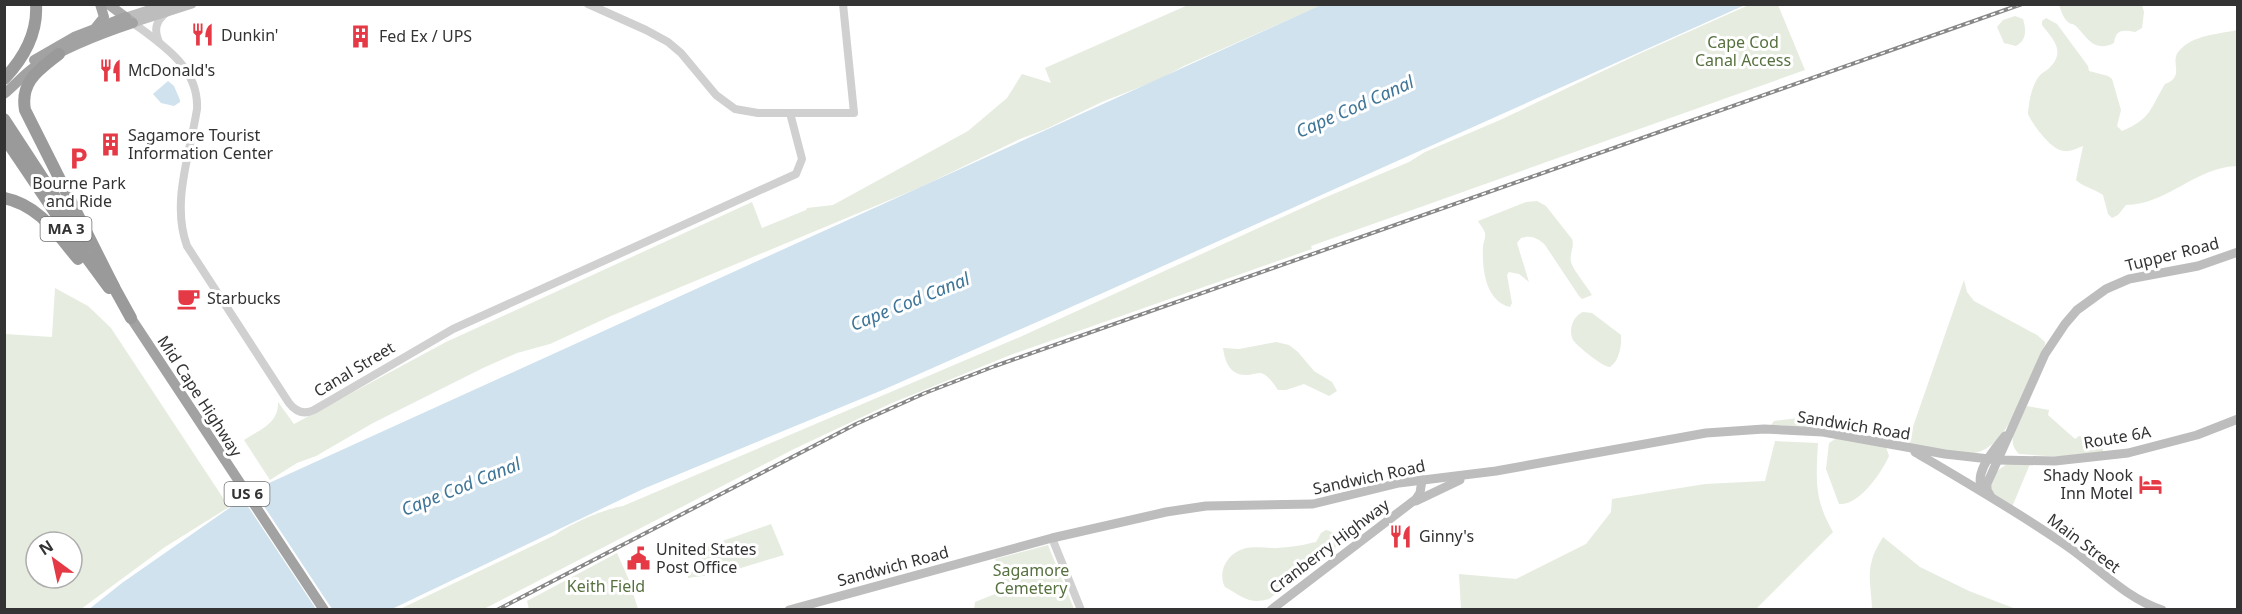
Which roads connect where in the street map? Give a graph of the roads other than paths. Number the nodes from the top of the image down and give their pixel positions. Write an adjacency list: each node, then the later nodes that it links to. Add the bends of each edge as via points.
1 (36, 4): 12 (highway, via 30,43)
2 (99, 4): 9 (highway, via 104,17)
3 (108, 4): 8 (main road)
4 (192, 4): 7 (main road)
5 (588, 4): 14 (street, via 668,42 728,106 750,112)
6 (843, 4): 14 (street, via 854,113)
7 (166, 9): 8 (main road); 10 (street, via 156,27)
8 (130, 20): 9 (highway); 10 (street, Canal Street); 11 (highway)
9 (96, 27): 12 (highway, via 42,55)
10 (160, 43): 14 (street, Canal Street, via 186,70 197,96 180,211 188,246 289,403 303,413 453,329 792,177 800,170 802,159)
11 (59, 54): 13 (highway, via 36,66); 19 (highway, via 30,77 24,92 25,110)
12 (4, 81)
13 (4, 94)
14 (790, 112)
15 (5, 120): 19 (highway, US 6)
16 (4, 137): 20 (highway, MA 3)
17 (4, 198): 20 (highway, US 6, via 24,204 46,221)
18 (2238, 252): 22 (main road, Tupper Road, via 2198,266 2129,279 2087,302 2052,342)
19 (114, 287): 20 (highway, US 6)
20 (131, 318): 33 (highway, Mid Cape Highway / US 6)
21 (2238, 419): 27 (main road, Route 6A, via 2187,438 2128,453)
22 (2012, 427): 23 (main road, Tupper Road); 25 (main road, Tupper Road)
23 (2008, 439): 26 (main road, Tupper Road); 27 (main road, via 2012,453)
24 (1907, 448): 25 (main road, Sandwich Road); 28 (main road, Sandwich Road, via 1824,432 1736,430); 30 (main road, Main Street)
25 (1988, 459): 26 (main road, Sandwich Road); 30 (main road, via 1980,482)
26 (1998, 460): 27 (main road, Route 6A); 30 (main road, via 1987,486)
27 (2021, 461)
28 (1474, 475): 29 (main road, Sandwich Road); 31 (main road, Cranberry Highway)
29 (1422, 480): 31 (main road, Cranberry Highway, via 1418,496); 32 (main road, Sandwich Road, via 1305,505 1192,507)
30 (1988, 496): 37 (main road, Main Street, via 2067,546 2118,587)
31 (1405, 507): 36 (main road, Cranberry Highway)
32 (1052, 538): 34 (main road, Sandwich Road); 35 (street)
33 (324, 609)
34 (789, 609)
35 (1081, 609)
36 (1271, 609)
37 (2162, 609)

